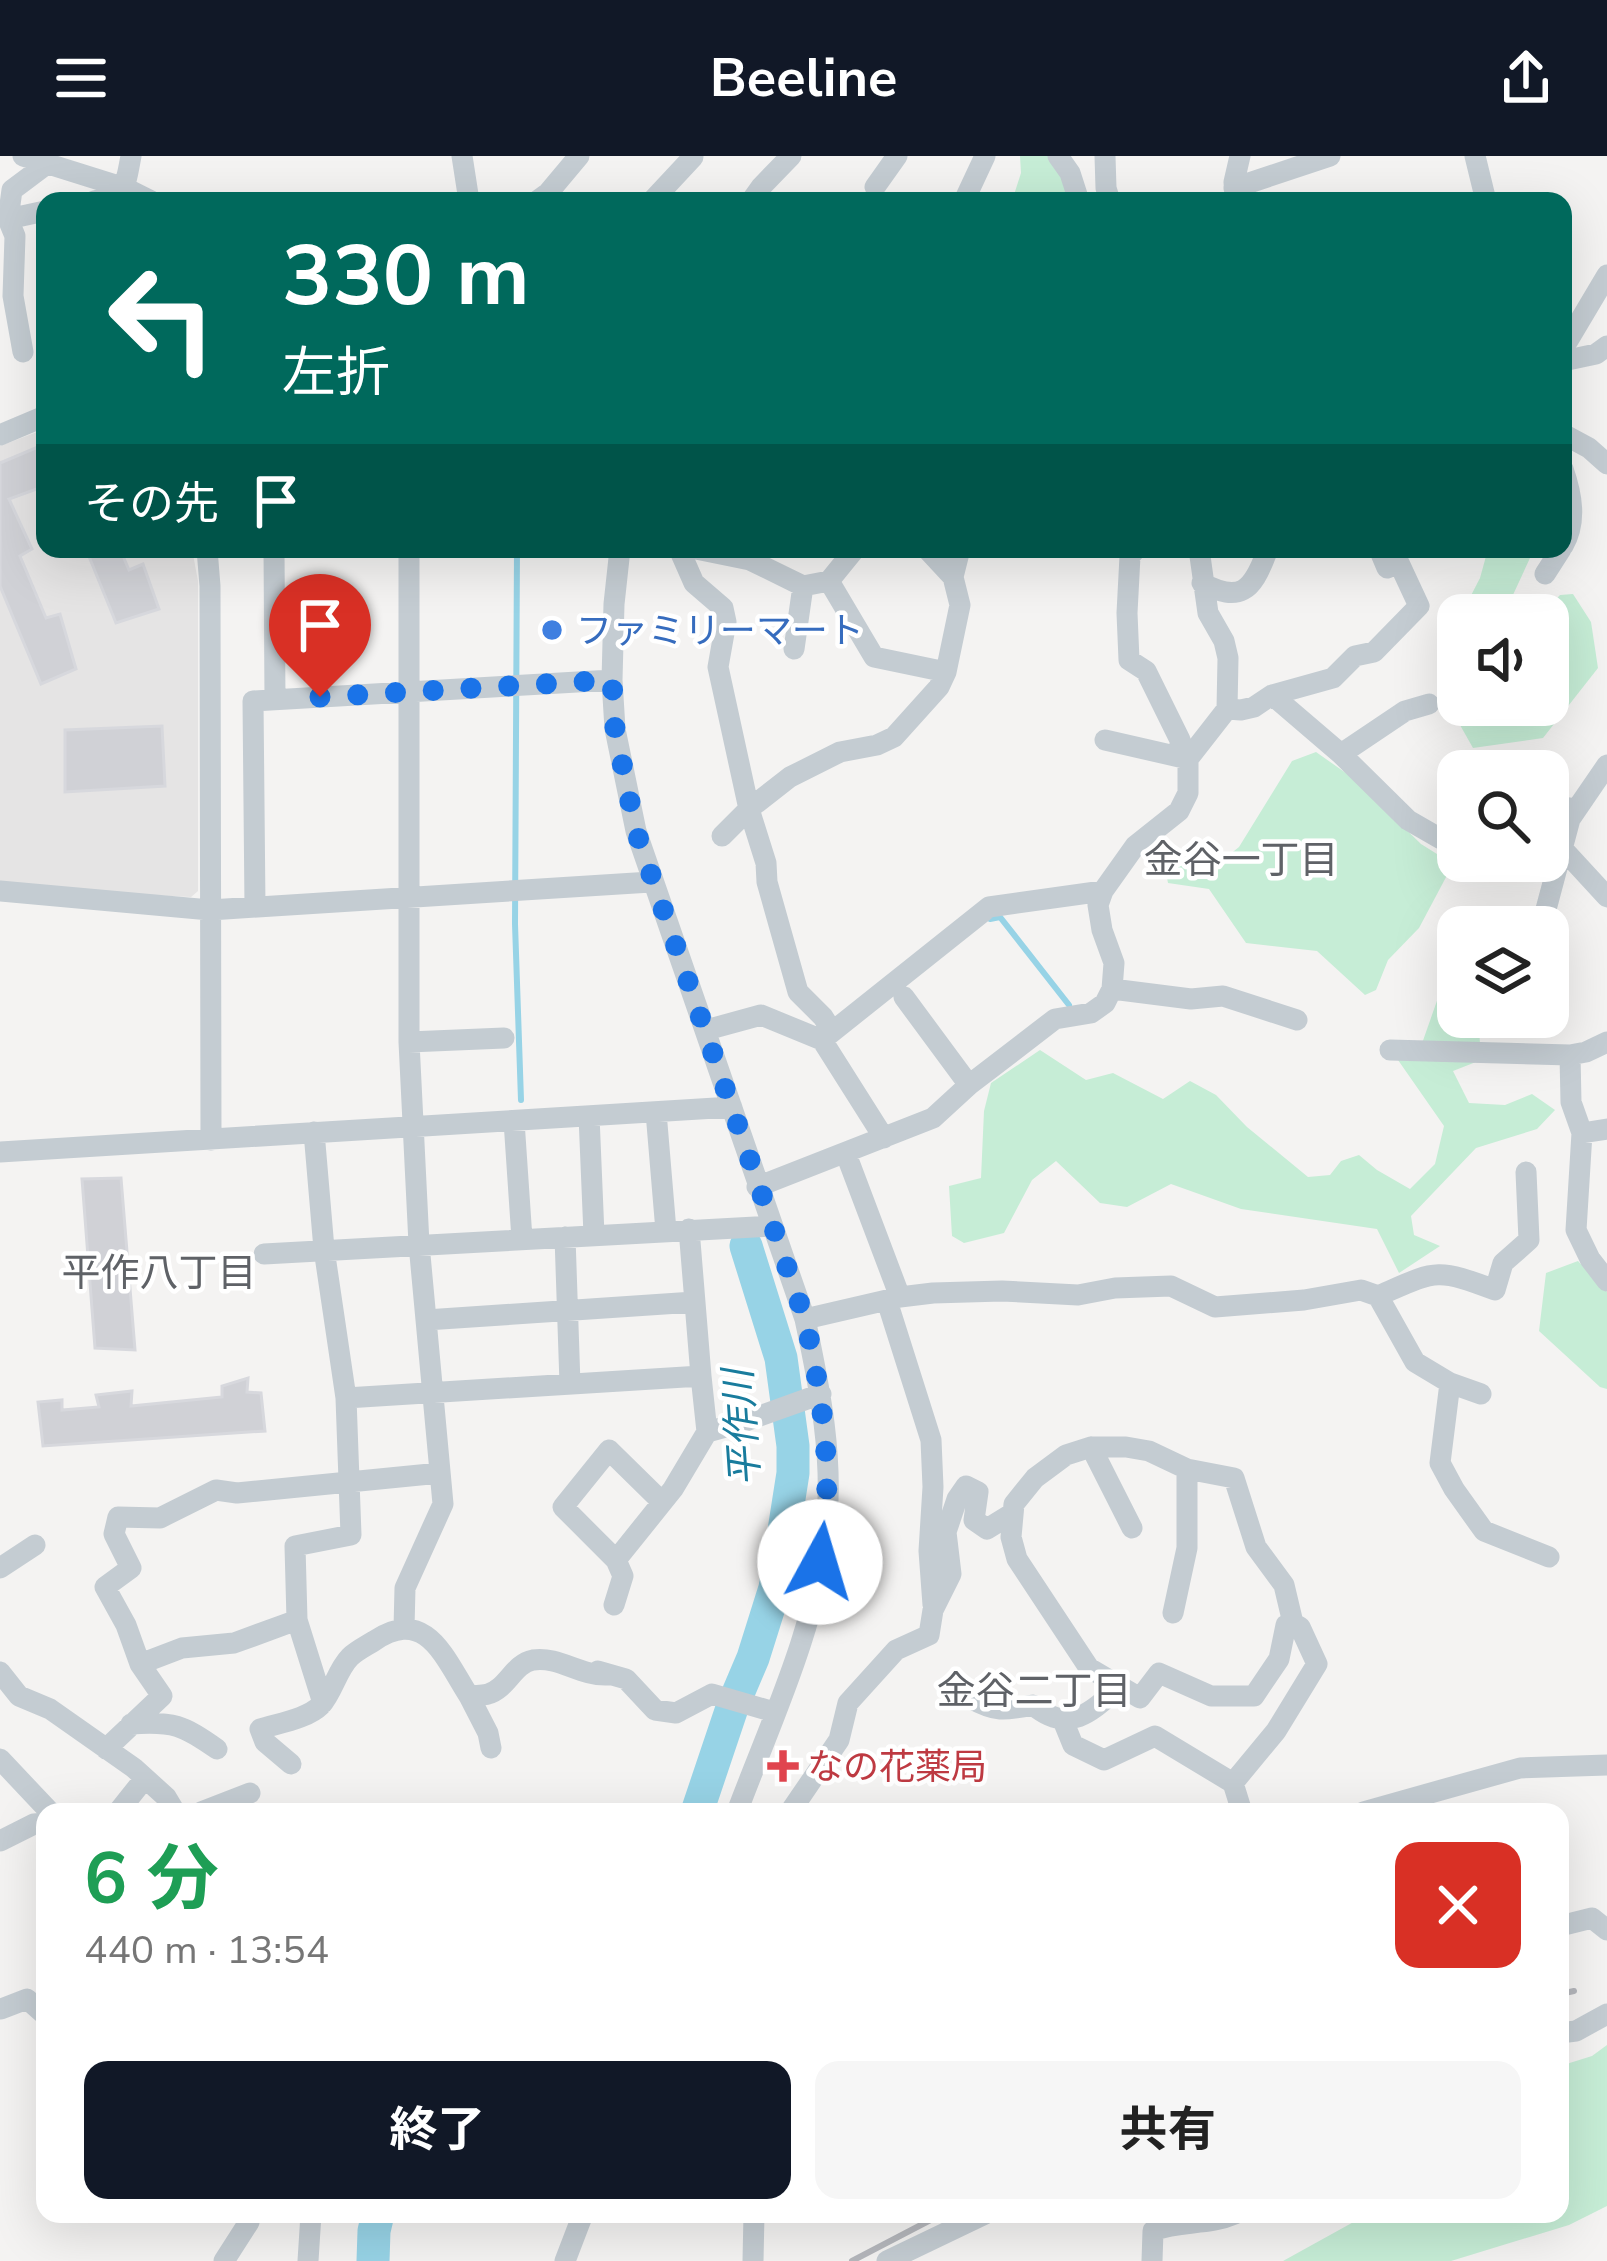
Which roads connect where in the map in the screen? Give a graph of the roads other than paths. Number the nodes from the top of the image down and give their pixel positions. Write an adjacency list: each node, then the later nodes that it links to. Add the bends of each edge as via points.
1 (23, 156): 14 (street)
2 (131, 156): 16 (street)
3 (462, 156): 19 (street)
4 (579, 156): 20 (street)
5 (791, 156): 22 (street)
6 (897, 156): 15 (street)
7 (985, 156): 23 (street)
8 (1058, 156): 24 (street)
9 (1105, 156): 25 (street)
10 (1240, 156): 26 (street)
11 (1330, 156): 27 (street)
12 (1474, 156): 28 (street)
13 (693, 157): 21 (street)
14 (48, 163): 16 (street); 30 (street, via 13,190)
15 (875, 187)
16 (125, 188): 17 (street); 18 (street)
17 (120, 192)
18 (133, 192)
19 (468, 192)
20 (549, 192)
21 (660, 192)
22 (757, 192)
23 (968, 192)
24 (1076, 192)
25 (1107, 192)
26 (1235, 192)
27 (1240, 192)
28 (1484, 192)
29 (36, 213): 30 (street)
30 (8, 219): 34 (street)
31 (1607, 275): 32 (street)
32 (1572, 334)
33 (1607, 346): 35 (street)
34 (22, 352)
35 (1572, 359)
36 (36, 420): 37 (street)
37 (0, 434)
38 (1572, 439): 39 (street)
39 (1607, 464)
40 (208, 558): 84 (street)
41 (274, 558): 64 (street)
42 (409, 558): 62 (street)
43 (619, 558): 61 (street)
44 (683, 558): 72 (street, via 726,622 718,668)
45 (756, 558): 58 (street)
46 (848, 558): 56 (street)
47 (935, 558): 55 (street)
48 (958, 558): 55 (street)
49 (1130, 558): 69 (street, via 1129,660 1146,671)
50 (1200, 558): 57 (street)
51 (1264, 558): 57 (street, via 1246,589 1229,594)
52 (1382, 558): 63 (street, via 1387,568 1399,562 1419,606 1374,652 1355,656 1333,678)
53 (1555, 558): 54 (street)
54 (1545, 574)
55 (953, 577): 60 (street, via 960,605)
56 (829, 581): 58 (street); 60 (street, via 874,657)
57 (1202, 583): 66 (street, via 1228,658)
58 (803, 586): 59 (street)
59 (794, 649)
60 (946, 672): 72 (street, via 894,737 840,752)
61 (612, 680): 62 (street); 78 (street, via 624,777)
62 (409, 692): 64 (street); 82 (street)
63 (1272, 695): 66 (street, via 1254,707); 68 (street)
64 (275, 700): 83 (street, via 253,701)
65 (1429, 704): 68 (street)
66 (1227, 709): 69 (street)
67 (1105, 740): 69 (street)
68 (1341, 754): 76 (street, via 1408,820)
69 (1184, 757): 80 (street, via 1188,793 1179,811 1135,846)
70 (1607, 765): 73 (street)
71 (1569, 808): 73 (street)
72 (749, 809): 75 (street); 89 (street, via 798,992 823,1017)
73 (1575, 809): 74 (street)
74 (1569, 820)
75 (722, 836)
76 (1437, 837)
77 (1569, 861): 81 (street)
78 (651, 882): 82 (street); 88 (street)
79 (0, 891): 84 (street)
80 (1103, 891): 85 (street, via 1098,904 1114,963); 89 (street, via 989,907)
81 (1607, 896)
82 (410, 898): 83 (street); 91 (street)
83 (255, 908): 84 (street)
84 (210, 910): 105 (street)
85 (1112, 989): 87 (street, via 1222,996); 95 (street, via 1090,1012 1054,1018)
86 (904, 998): 95 (street)
87 (1297, 1020)
88 (706, 1030): 89 (street, via 761,1015); 96 (street)
89 (827, 1035): 104 (street)
90 (504, 1038): 91 (street)
91 (409, 1042): 100 (street)
92 (1607, 1042): 94 (street)
93 (1390, 1050): 94 (street)
94 (1570, 1055): 103 (street, via 1571,1102)
95 (969, 1085): 104 (street, via 933,1118)
96 (732, 1107): 97 (street); 109 (street)
97 (656, 1112): 98 (street); 112 (street)
98 (589, 1116): 99 (street); 113 (street)
99 (514, 1120): 100 (street); 115 (street)
100 (412, 1126): 102 (street); 116 (street)
101 (1607, 1129): 103 (street)
102 (314, 1132): 105 (street); 117 (street)
103 (1582, 1133): 119 (street, via 1576,1230)
104 (884, 1138): 107 (street)
105 (211, 1140): 106 (street)
106 (0, 1152)
107 (846, 1154): 109 (street); 121 (street)
108 (1526, 1172): 120 (street, via 1529,1240 1503,1263 1495,1290 1445,1273)
109 (757, 1187): 110 (street)
110 (772, 1226): 111 (street); 124 (street)
111 (689, 1229): 112 (street); 122 (street)
112 (666, 1231): 113 (street)
113 (594, 1235): 114 (street)
114 (565, 1237): 115 (street); 123 (street)
115 (522, 1239): 116 (street)
116 (419, 1244): 117 (street); 125 (street)
117 (324, 1249): 118 (street); 132 (street)
118 (264, 1254)
119 (1607, 1281)
120 (1378, 1297): 121 (street, via 1361,1290 1216,1307 1171,1286); 127 (street, via 1415,1362)
121 (893, 1299): 124 (street); 146 (street, via 931,1440)
122 (694, 1302): 123 (street); 126 (street)
123 (567, 1310): 125 (street); 128 (street)
124 (805, 1319): 130 (street)
125 (426, 1320): 129 (street)
126 (701, 1376): 128 (street); 133 (street)
127 (1450, 1383): 131 (street); 142 (street, via 1440,1463 1454,1489 1484,1531)
128 (570, 1384): 129 (street)
129 (432, 1392): 132 (street); 136 (street)
130 (821, 1394): 133 (street); 159 (street, via 826,1529 815,1594)
131 (1480, 1394)
132 (346, 1398): 137 (street)
133 (707, 1432): 138 (street)
134 (1091, 1448): 135 (street, via 1149,1451); 139 (street, via 1035,1478); 140 (street)
135 (1187, 1469): 147 (street, via 1187,1549); 149 (street, via 1234,1478)
136 (440, 1473): 137 (street); 150 (street, via 442,1504 405,1588)
137 (349, 1481): 148 (street, via 351,1535 295,1546); 152 (street, via 216,1490 160,1518 118,1516 114,1534 131,1568 105,1587)
138 (662, 1502): 143 (street); 143 (street, via 609,1450 563,1507)
139 (1013, 1513): 146 (street, via 987,1529 974,1520 978,1492 966,1486 946,1532 950,1574); 155 (street, via 1017,1558 1089,1668)
140 (1132, 1528)
141 (35, 1545): 144 (street)
142 (1550, 1557)
143 (616, 1560): 145 (street, via 623,1576)
144 (0, 1568)
145 (614, 1605)
146 (933, 1610): 176 (street, via 929,1635 896,1650 848,1703 839,1740)
147 (1173, 1612)
148 (297, 1621): 152 (street); 158 (street)
149 (1293, 1623): 155 (street, via 1254,1696 1211,1696 1159,1673 1140,1698); 169 (street, via 1317,1664)
150 (404, 1628): 156 (street, via 437,1644); 158 (street, via 349,1658)
151 (566, 1654): 154 (street)
152 (140, 1664): 161 (street, via 162,1696)
153 (0, 1672): 162 (street, via 19,1696)
154 (608, 1675): 156 (street, via 538,1659 488,1694); 159 (street, via 626,1678 656,1710 676,1714 712,1694)
155 (1119, 1686): 160 (street, via 1095,1711)
156 (469, 1696): 163 (street)
157 (970, 1699): 160 (street, via 991,1710 1033,1705 1047,1718)
158 (323, 1703): 166 (street, via 260,1730)
159 (774, 1712): 175 (street)
160 (1062, 1718): 169 (street, via 1072,1745 1104,1760 1155,1736)
161 (130, 1724): 162 (street); 164 (street, via 163,1721)
162 (106, 1748): 168 (street)
163 (491, 1748)
164 (217, 1749)
165 (0, 1759): 171 (street)
166 (291, 1764)
167 (1607, 1765): 178 (street, via 1520,1768)
168 (145, 1778): 172 (street); 173 (street)
169 (1233, 1784): 177 (street)
170 (250, 1793): 174 (street)
171 (42, 1803)
172 (125, 1803)
173 (170, 1803)
174 (224, 1803)
175 (739, 1803)
176 (795, 1803)
177 (1239, 1803)
178 (1395, 1803)
179 (36, 1824): 180 (street)
180 (0, 1841)
181 (1569, 1924): 182 (street, via 1592,1918)
182 (1607, 1930)
183 (36, 2007): 184 (street, via 27,1999)
184 (1, 2009)
185 (1607, 2014): 186 (street)
186 (1569, 2032)
187 (248, 2223): 193 (street)
188 (310, 2223): 194 (street)
189 (580, 2223): 195 (street)
190 (754, 2223): 196 (street)
191 (966, 2223): 197 (street)
192 (1194, 2223): 198 (street, via 1153,2231)
193 (224, 2261)
194 (308, 2261)
195 (565, 2261)
196 (753, 2261)
197 (887, 2261)
198 (1152, 2261)

